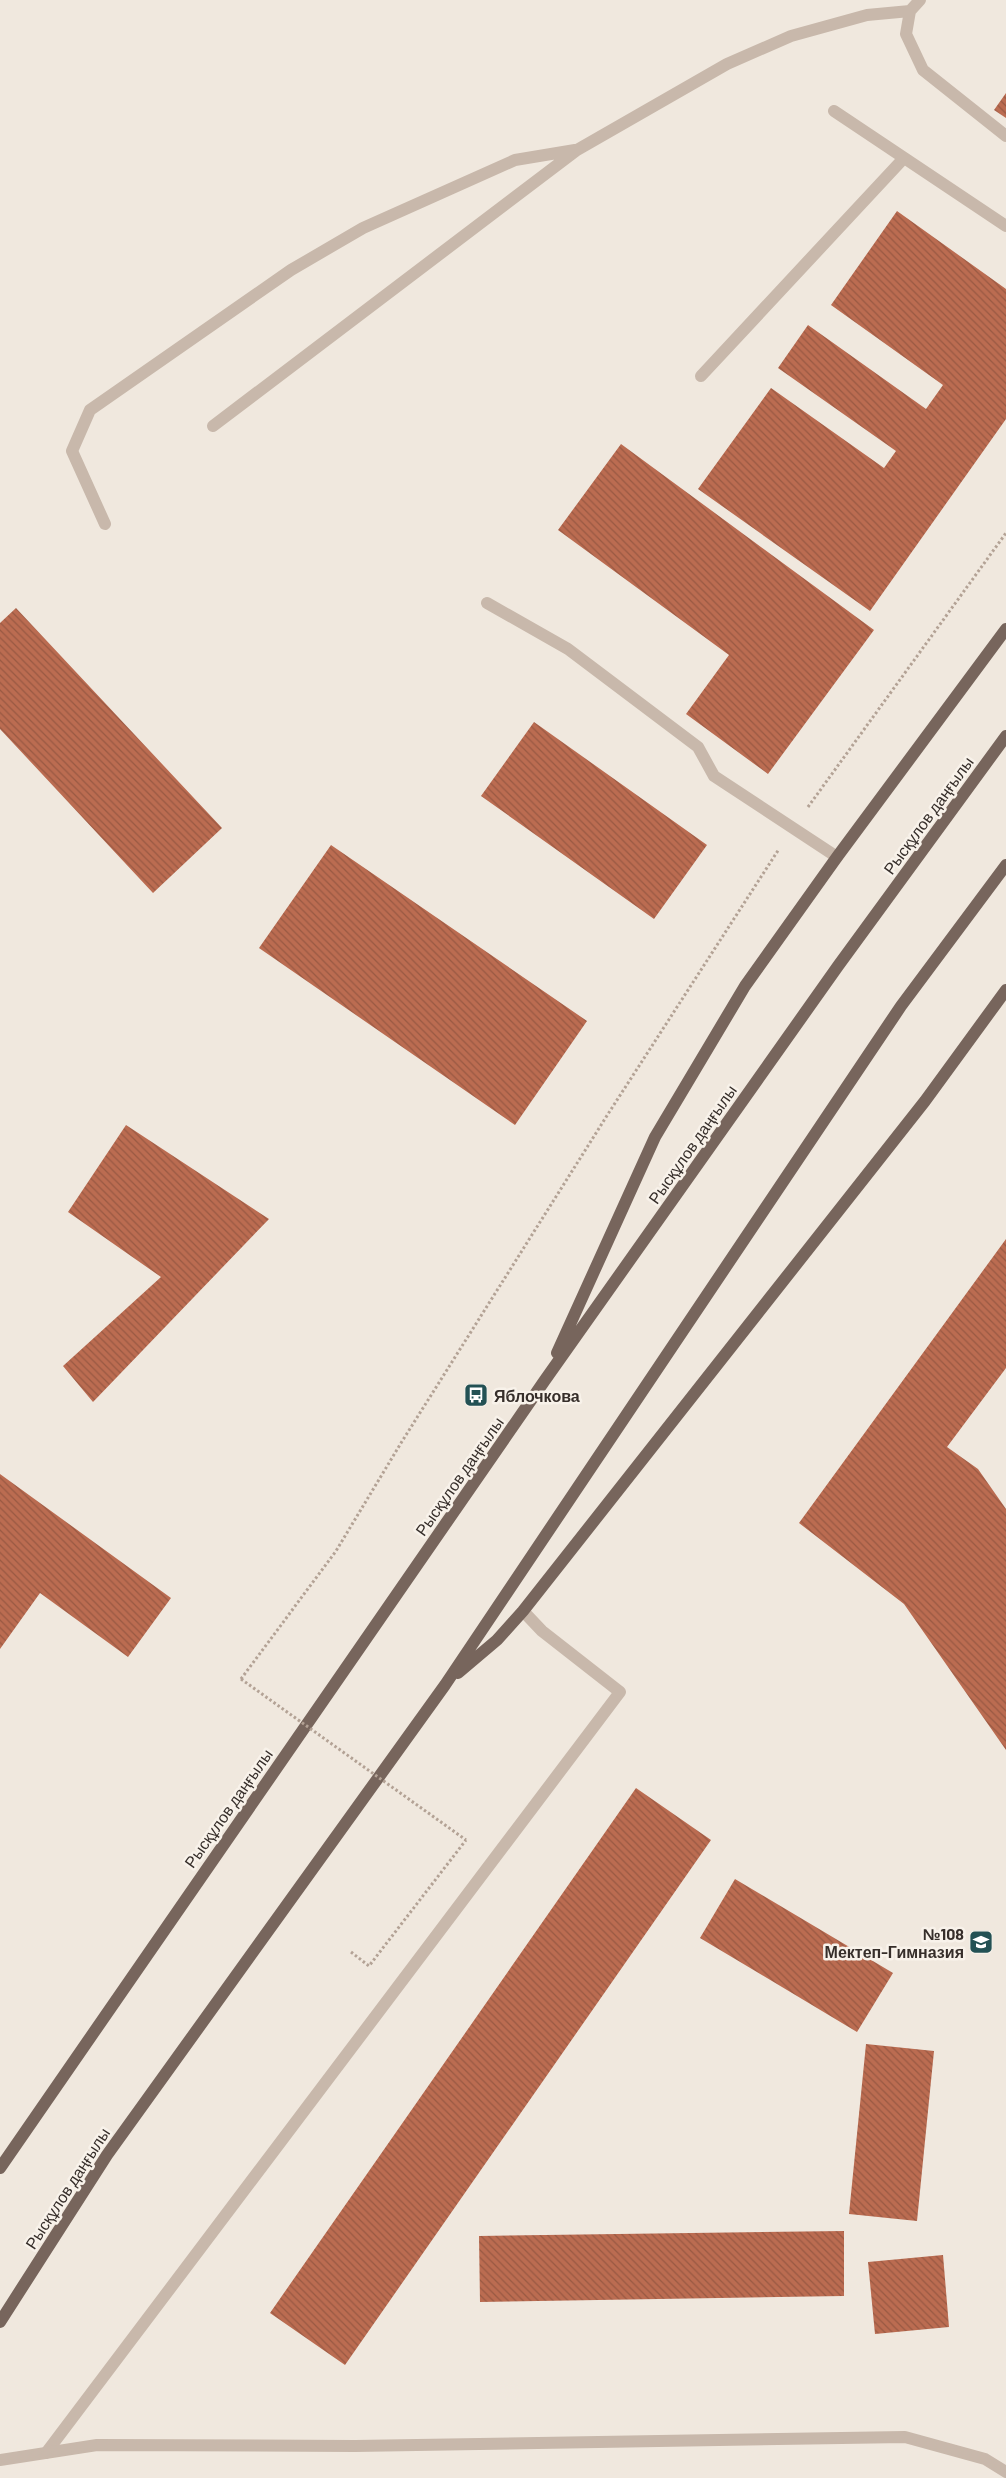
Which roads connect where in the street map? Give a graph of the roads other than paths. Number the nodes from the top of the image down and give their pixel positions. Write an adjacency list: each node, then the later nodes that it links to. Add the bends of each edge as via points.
1 (920, 0): 2 (street)
2 (910, 11): 4 (street, via 906,34 923,70); 5 (street, via 867,15 791,36 727,64)
3 (834, 111): 6 (street)
4 (1006, 136)
5 (577, 150): 9 (street); 10 (street, via 515,160 362,228 291,270 90,410 72,451)
6 (904, 158): 7 (street); 8 (street)
7 (1006, 226)
8 (701, 376)
9 (213, 426)
10 (105, 524)
11 (487, 603): 14 (street, via 568,649 698,747 714,776)
12 (1006, 629): 14 (main road)
13 (1006, 736): 17 (main road, Рысқұлов даңғылы, via 838,966)
14 (836, 857): 17 (main road, via 744,986 655,1136)
15 (1006, 865): 19 (main road, Рысқұлов даңғылы, via 901,1006)
16 (1006, 990): 18 (main road, Рысқұлов даңғылы, via 925,1101)
17 (545, 1380): 20 (main road, Рысқұлов даңғылы)
18 (523, 1611): 19 (main road, Рысқұлов даңғылы); 22 (street, via 542,1631 620,1692)
19 (445, 1685): 21 (main road, Рысқұлов даңғылы, via 107,2155)
20 (0, 2168)
21 (0, 2322)
22 (46, 2453): 23 (street); 24 (street, via 97,2445 355,2446 905,2437 985,2459)
23 (0, 2460)
24 (1006, 2472)

